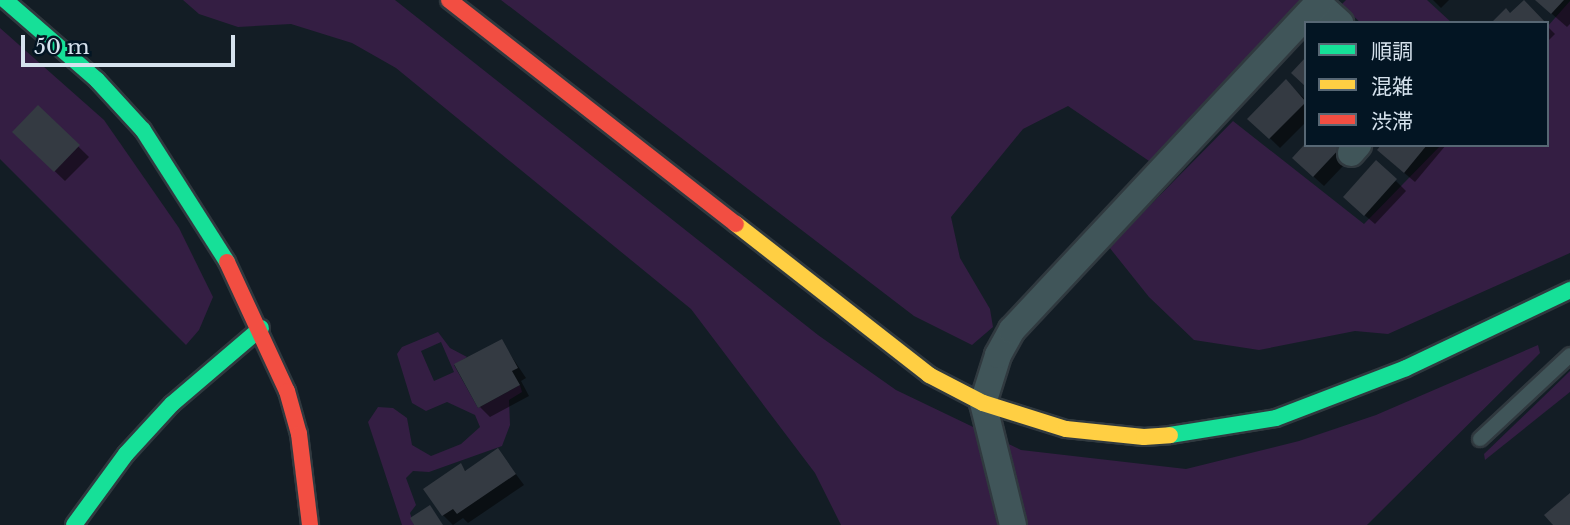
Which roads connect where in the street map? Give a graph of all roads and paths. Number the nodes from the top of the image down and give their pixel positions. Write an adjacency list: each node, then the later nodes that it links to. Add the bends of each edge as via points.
1 (5, 0): 6 (street, via 97,79 143,130 186,191)
2 (449, 0): 8 (street, via 878,337 929,375)
3 (1319, 1): 4 (street); 8 (street, via 1012,330 998,355)
4 (1338, 21)
5 (1570, 290): 8 (street, via 1344,393 1276,418 1206,432 1144,437 1066,429)
6 (261, 328): 10 (street, via 172,404 126,453); 11 (street, via 299,434)
7 (1570, 355): 9 (lane)
8 (983, 403): 12 (street)
9 (1480, 439)
10 (74, 525)
11 (310, 525)
12 (1013, 525)

